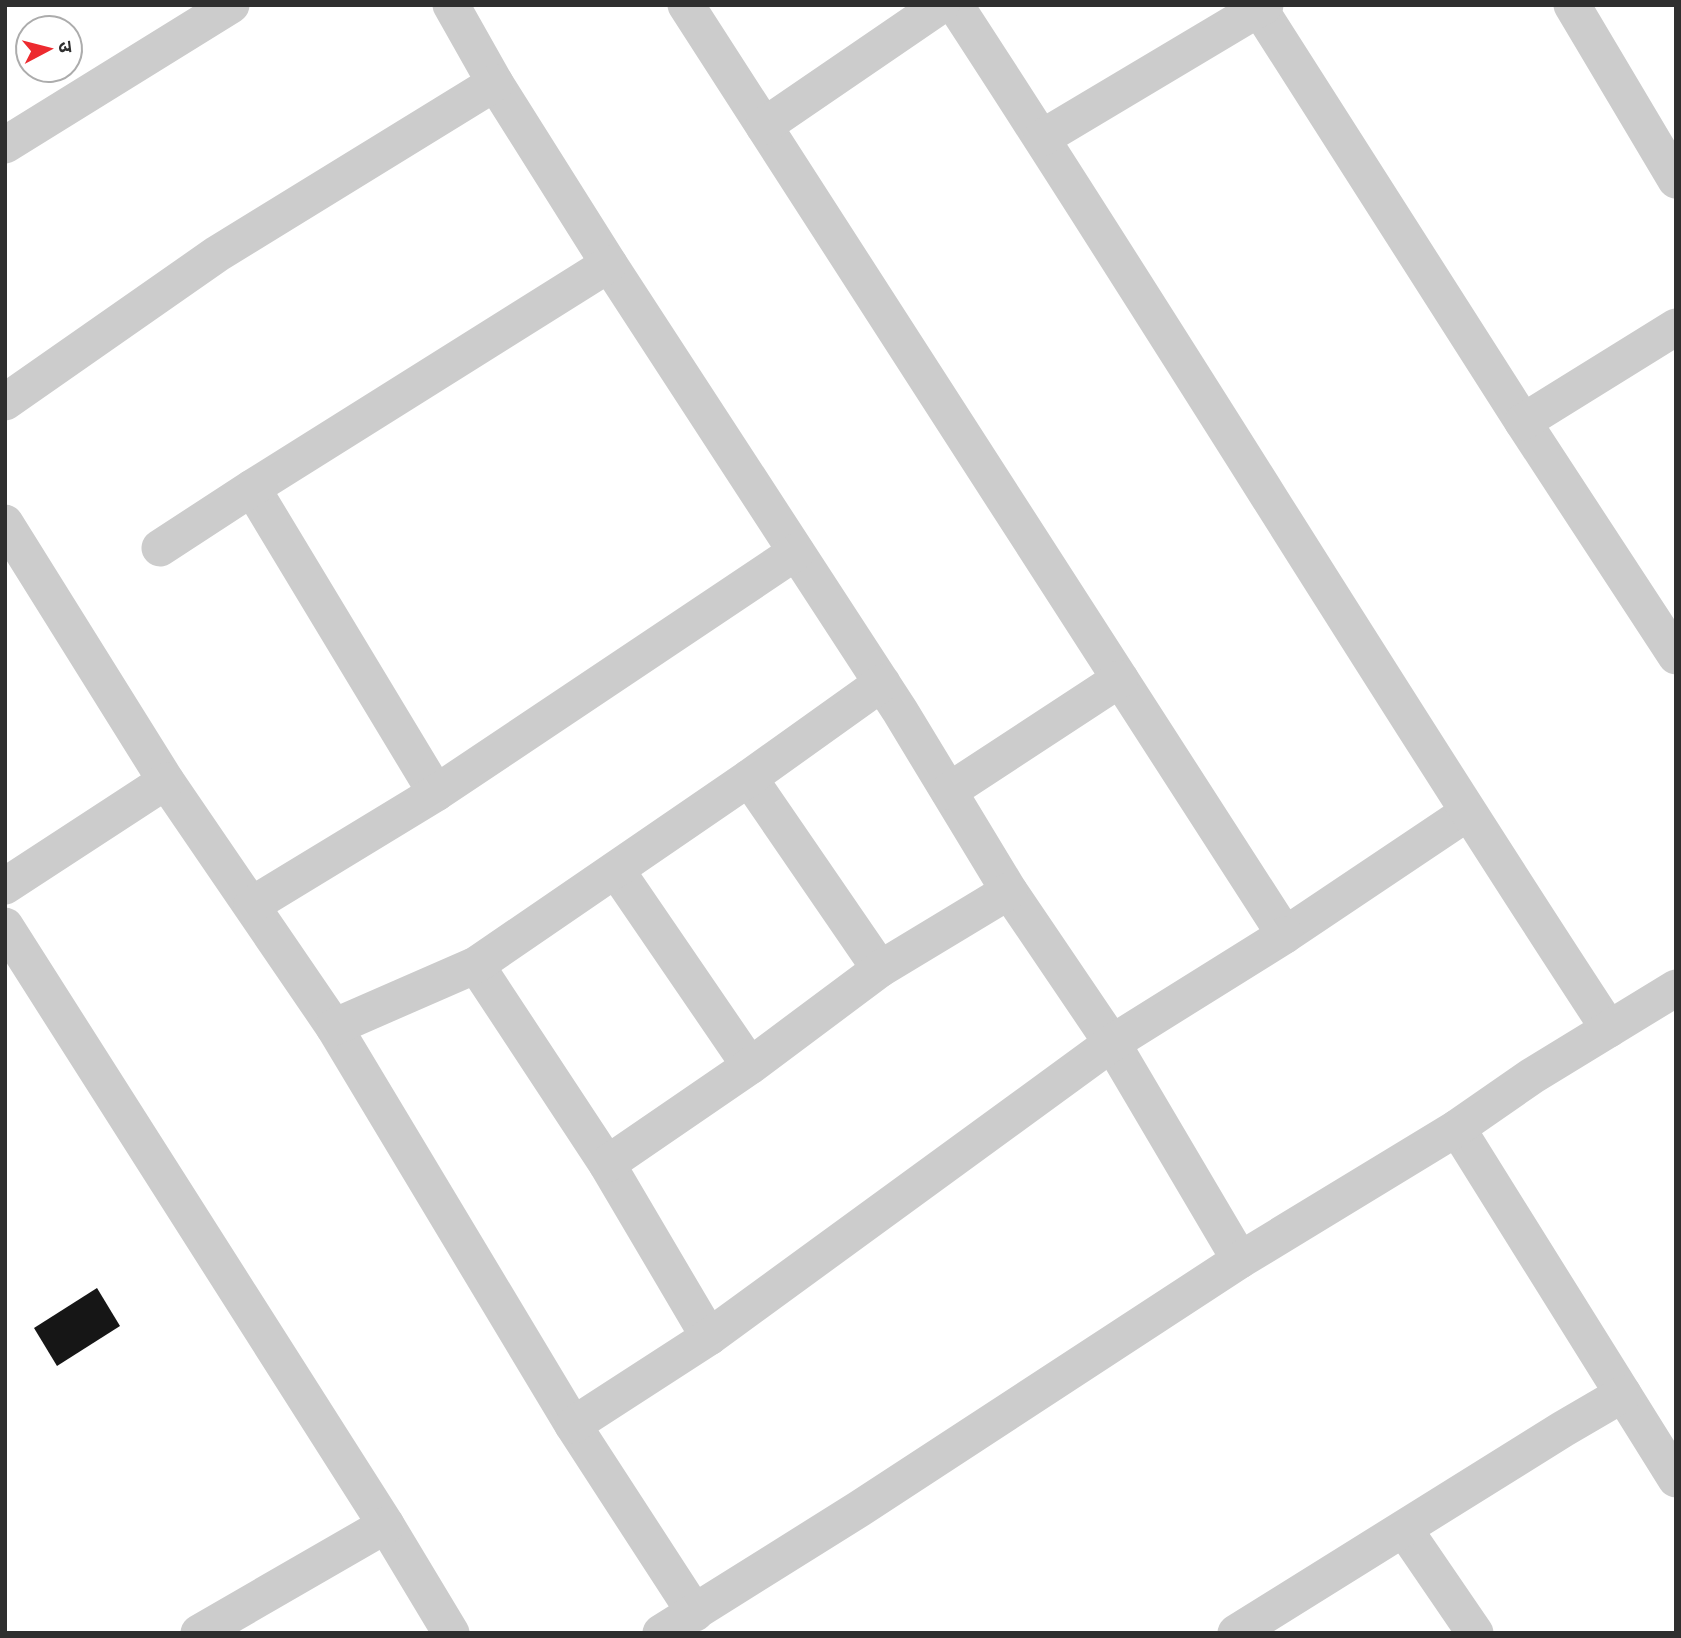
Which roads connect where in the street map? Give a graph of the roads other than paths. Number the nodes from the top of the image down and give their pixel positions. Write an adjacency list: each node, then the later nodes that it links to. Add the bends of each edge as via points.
1 (231, 5): 11 (street)
2 (451, 5): 8 (street)
3 (686, 5): 9 (street)
4 (942, 5): 9 (street)
5 (955, 5): 10 (street)
6 (1260, 7): 10 (street); 16 (street)
7 (1581, 9): 12 (street)
8 (495, 83): 13 (street); 15 (street, via 217,254)
9 (764, 126): 22 (street)
10 (1042, 138): 28 (street)
11 (5, 145)
12 (1676, 180)
13 (609, 264): 17 (street); 20 (street)
14 (1676, 327): 16 (street)
15 (5, 402)
16 (1523, 422): 21 (street)
17 (252, 488): 19 (street); 27 (street)
18 (5, 523): 25 (street)
19 (160, 548)
20 (796, 552): 23 (street); 27 (street)
21 (1676, 656)
22 (1120, 679): 26 (street); 34 (street)
23 (882, 683): 24 (street); 26 (street)
24 (749, 778): 29 (street); 36 (street)
25 (166, 781): 30 (street); 32 (street)
26 (949, 791): 31 (street)
27 (436, 793): 32 (street)
28 (1467, 813): 34 (street); 39 (street)
29 (616, 870): 35 (street); 41 (street)
30 (5, 886)
31 (1009, 891): 36 (street); 40 (street)
32 (252, 905): 38 (street)
33 (5, 926): 49 (street)
34 (1285, 935): 40 (street)
35 (476, 965): 38 (street); 43 (street)
36 (880, 969): 41 (street)
37 (1676, 988): 39 (street)
38 (334, 1027): 47 (street)
39 (1609, 1030): 42 (street)
40 (1112, 1043): 44 (street); 45 (street)
41 (750, 1066): 43 (street)
42 (1457, 1128): 44 (street); 46 (street)
43 (607, 1164): 45 (street)
44 (1240, 1260): 51 (street)
45 (709, 1337): 47 (street)
46 (1623, 1394): 48 (street); 50 (street)
47 (573, 1425): 51 (street)
48 (1676, 1479)
49 (386, 1525): 52 (street); 53 (street)
50 (1404, 1529): 55 (street); 56 (street)
51 (695, 1613): 54 (street)
52 (199, 1633)
53 (451, 1633)
54 (661, 1633)
55 (1236, 1633)
56 (1475, 1633)

